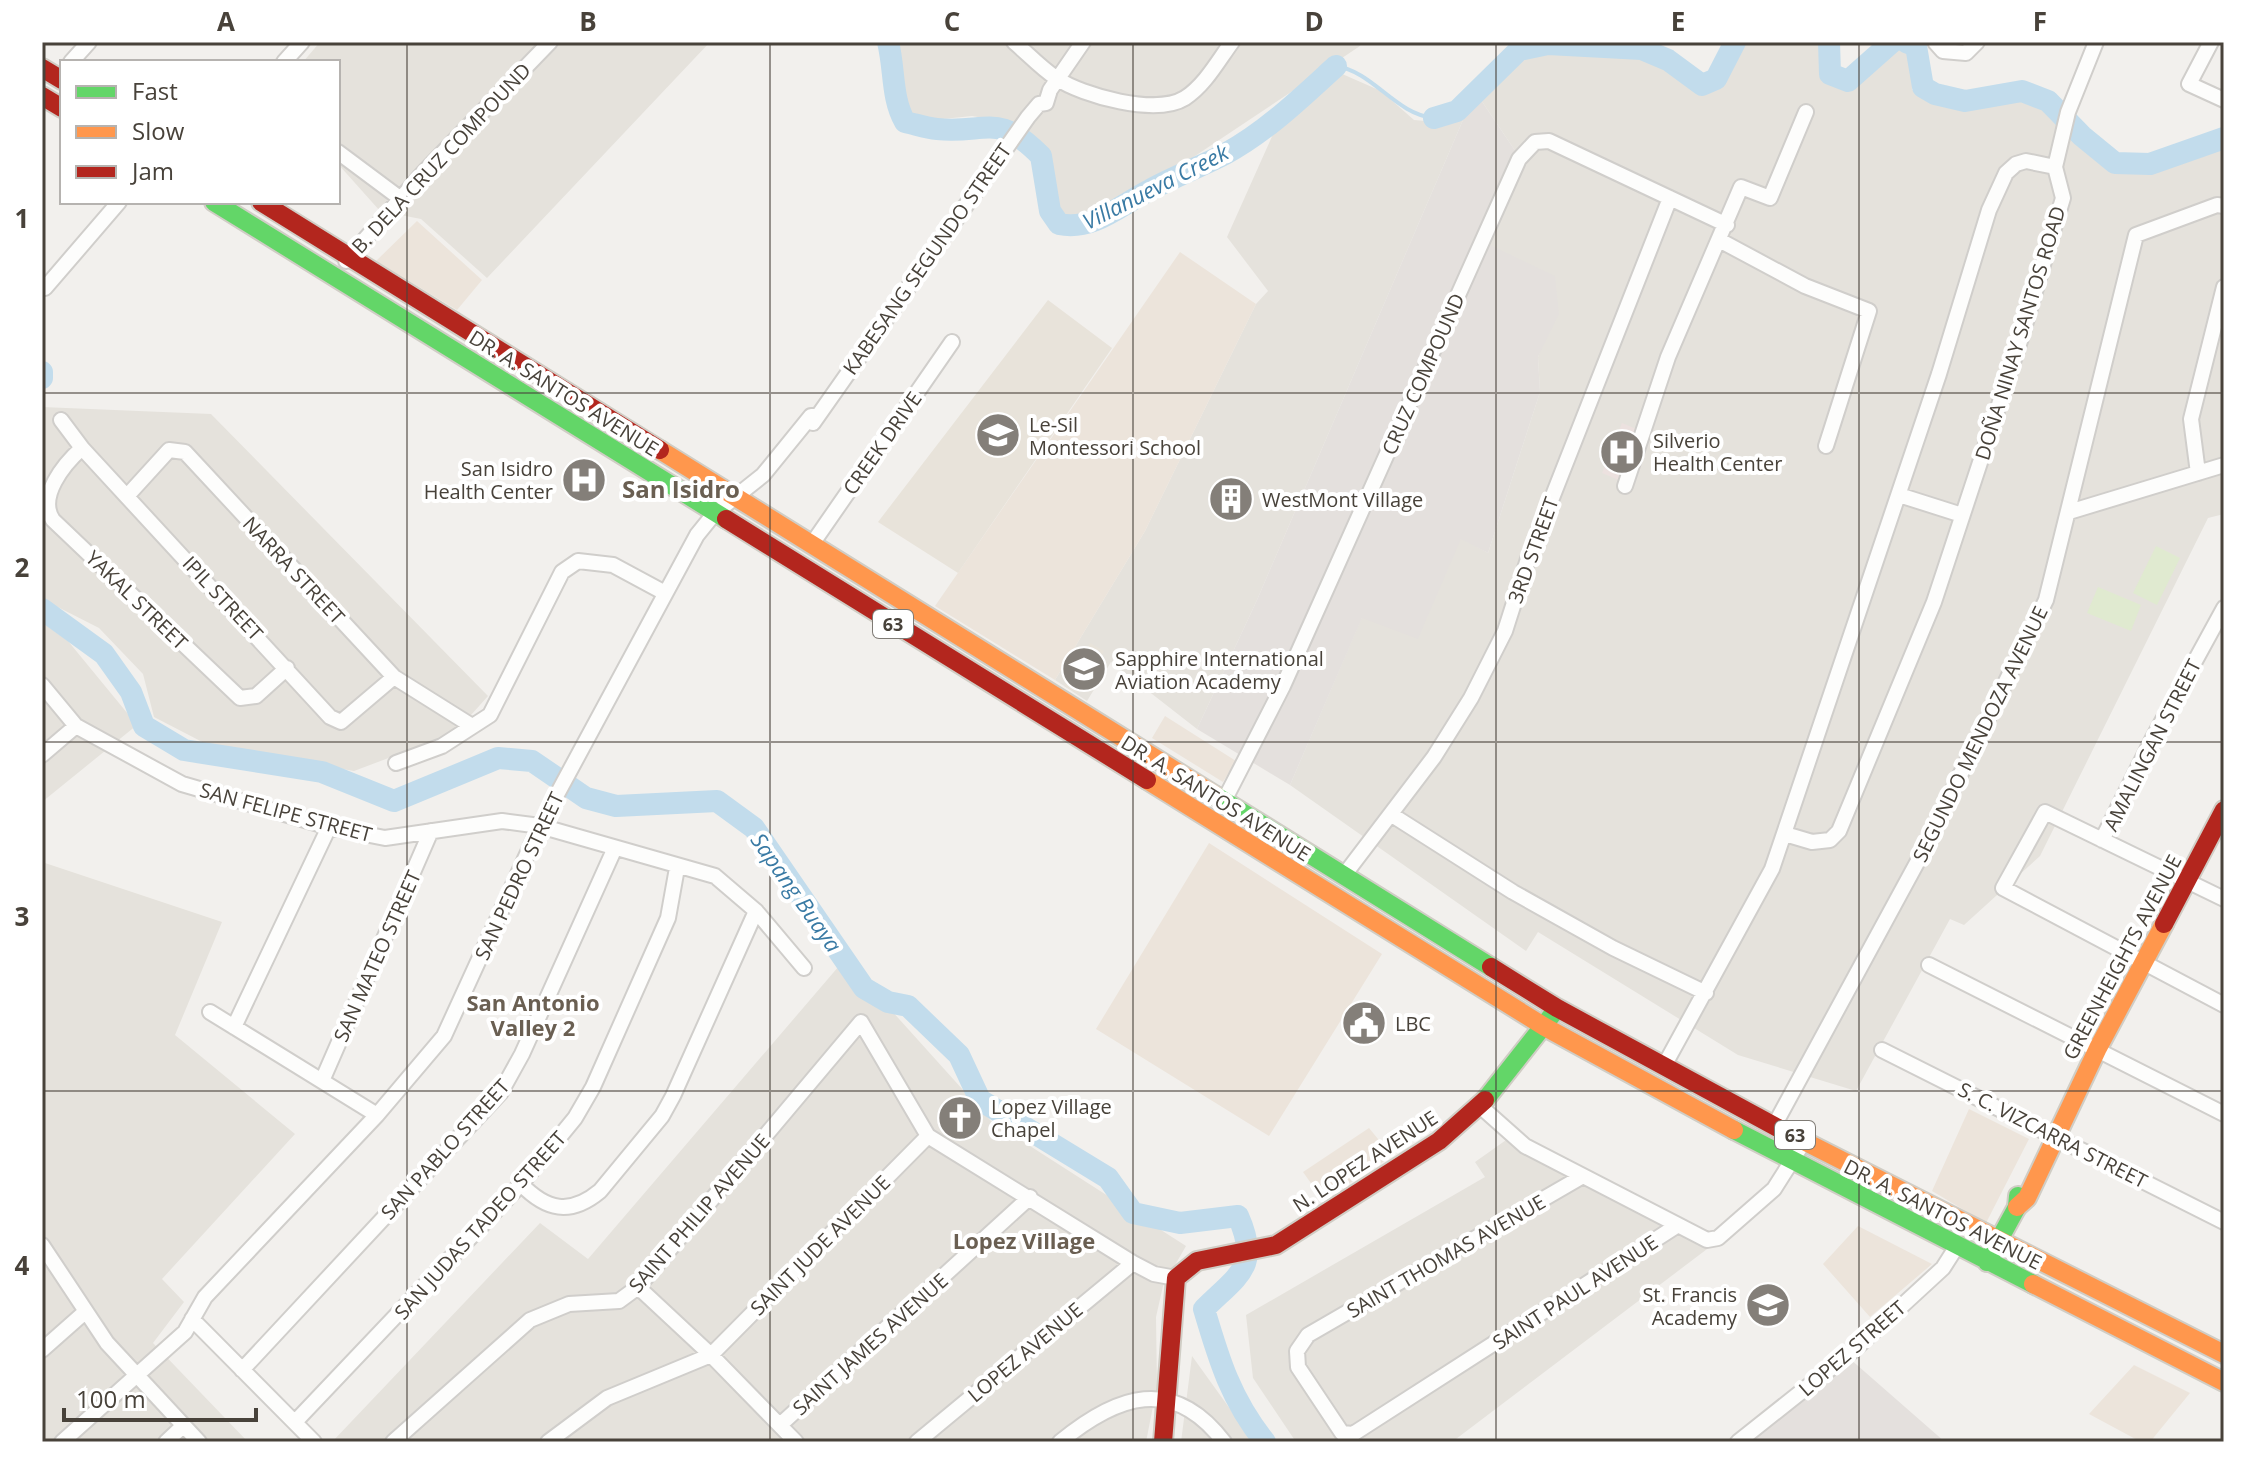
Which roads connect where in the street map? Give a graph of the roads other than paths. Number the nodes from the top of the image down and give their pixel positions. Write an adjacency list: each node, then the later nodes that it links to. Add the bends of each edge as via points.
1 (89, 42): 11 (street)
2 (302, 42): 12 (street)
3 (550, 42): 21 (street, B. DELA CRUZ COMPOUND)
4 (1014, 42): 13 (street)
5 (1083, 42): 13 (street, KABESANG SEGUNDO STREET)
6 (1232, 42): 13 (street, via 1202,84 1175,104 1128,103)
7 (1935, 42): 8 (street, via 1943,51 1966,53)
8 (1977, 42)
9 (2096, 42): 19 (street)
10 (2211, 42): 15 (street, via 2189,84)
11 (73, 60)
12 (286, 60)
13 (1053, 84): 41 (street, KABESANG SEGUNDO STREET, via 1046,103 1028,117 811,420 763,475)
14 (42, 96): 16 (main road)
15 (2224, 100)
16 (60, 107)
17 (1806, 112): 26 (street, via 1770,198 1741,187)
18 (340, 153): 21 (street)
19 (2055, 167): 40 (street, via 2026,161 2006,173 1989,210); 44 (street, DOÑA NINAY SANTOS ROAD, via 2063,198)
20 (1670, 198): 26 (street, CRUZ COMPOUND); 55 (street, CRUZ COMPOUND, via 1549,141 1535,142 1519,159); 57 (street, 3RD STREET, via 1528,559 1505,631 1471,698)
21 (401, 199): 28 (street, B. DELA CRUZ COMPOUND)
22 (117, 204): 31 (street)
23 (217, 204): 29 (main road, DR. A. SANTOS AVENUE / 63)
24 (264, 204): 28 (main road, DR. A. SANTOS AVENUE / 63)
25 (2224, 206): 42 (street, SEGUNDO MENDOZA AVENUE, via 2136,235)
26 (1727, 225): 27 (street)
27 (1721, 241): 34 (street, via 1805,286 1869,311); 38 (street, via 1668,357)
28 (350, 256): 29 (street, B. DELA CRUZ COMPOUND); 41 (main road, DR. A. SANTOS AVENUE / 63)
29 (335, 276): 43 (main road, DR. A. SANTOS AVENUE / 63)
30 (2224, 287): 37 (street, via 2191,419)
31 (45, 288)
32 (952, 342): 45 (street, CREEK DRIVE)
33 (61, 420): 35 (street, IPIL STREET)
34 (1826, 446)
35 (82, 448): 39 (street, IPIL STREET); 48 (street, YAKAL STREET, via 68,461 47,499 53,520 240,698 256,696)
36 (2224, 465): 37 (street)
37 (2198, 473): 42 (street)
38 (1625, 486)
39 (128, 495): 48 (street, IPIL STREET); 49 (street, NARRA STREET, via 169,450 185,452)
40 (1899, 495): 44 (street); 62 (street)
41 (732, 498): 43 (street, KABESANG SEGUNDO STREET); 45 (main road, DR. A. SANTOS AVENUE / 63)
42 (2069, 512): 86 (street, SEGUNDO MENDOZA AVENUE, via 2046,600 1919,859)
43 (714, 514): 46 (street, SAN PEDRO STREET); 61 (main road, DR. A. SANTOS AVENUE / 63)
44 (1962, 515): 62 (street, DOÑA NINAY SANTOS ROAD, via 1934,602 1839,831 1830,840 1812,842)
45 (812, 544): 55 (main road, DR. A. SANTOS AVENUE / 63)
46 (665, 593): 52 (street, via 613,565 578,561 562,572 490,715); 58 (street, SAN PEDRO STREET)
47 (2224, 608): 63 (street, AMALINGAN STREET)
48 (287, 668): 49 (street, IPIL STREET, via 330,717 341,722)
49 (394, 677): 52 (street, NARRA STREET)
50 (42, 685): 51 (street, SAN FELIPE STREET)
51 (76, 726): 53 (street); 59 (street, SAN FELIPE STREET, via 182,784)
52 (472, 726): 54 (street, via 442,746)
53 (42, 755)
54 (396, 763)
55 (1233, 805): 61 (main road); 66 (main road, DR. A. SANTOS AVENUE / 63)
56 (2224, 810): 67 (main road, GREENHEIGHTS AVENUE)
57 (1392, 815): 66 (street, 3RD STREET); 73 (street, via 1513,892)
58 (540, 826): 60 (street, SAN FELIPE STREET, via 502,821); 64 (street, SAN FELIPE STREET); 85 (street, SAN PEDRO STREET, via 444,1036)
59 (329, 827): 60 (street, SAN FELIPE STREET, via 385,838); 77 (street)
60 (431, 831): 82 (street, SAN MATEO STREET)
61 (1227, 832): 78 (main road, DR. A. SANTOS AVENUE / 63)
62 (1785, 834): 73 (street)
63 (2102, 840): 67 (street); 71 (street, via 2045,812 2003,888)
64 (614, 850): 65 (street, SAN FELIPE STREET); 108 (street, SAN PABLO STREET, via 501,1092)
65 (677, 868): 69 (street, SAN FELIPE STREET, via 715,876); 92 (street, SAN JUDAS TADEO STREET, via 668,918 593,1087)
66 (1345, 874): 75 (main road, DR. A. SANTOS AVENUE / 63)
67 (2186, 881): 68 (street); 71 (main road, GREENHEIGHTS AVENUE)
68 (2224, 899)
69 (756, 911): 72 (street, SAN FELIPE STREET); 92 (street, via 662,1116 600,1191 570,1207 538,1202)
70 (1929, 965): 79 (street)
71 (2143, 965): 74 (street); 79 (main road, GREENHEIGHTS AVENUE)
72 (804, 968)
73 (1706, 993): 81 (street)
74 (2224, 1005)
75 (1557, 1008): 78 (main road, N. LOPEZ AVENUE); 81 (main road, DR. A. SANTOS AVENUE / 63)
76 (210, 1012): 77 (street)
77 (234, 1027): 82 (street)
78 (1545, 1027): 83 (main road, N. LOPEZ AVENUE); 90 (main road, DR. A. SANTOS AVENUE / 63)
79 (2098, 1048): 84 (street); 87 (main road, GREENHEIGHTS AVENUE)
80 (1882, 1050): 87 (street, S. C. VIZCARRA STREET)
81 (1664, 1066): 86 (main road, DR. A. SANTOS AVENUE / 63)
82 (322, 1081): 85 (street)
83 (1480, 1106): 91 (street, via 1525,1146); 101 (main road, N. LOPEZ AVENUE, via 1439,1141 1276,1245 1197,1261)
84 (2224, 1114)
85 (377, 1115): 104 (street, SAN PEDRO STREET, via 205,1297)
86 (1774, 1126): 89 (main road, DR. A. SANTOS AVENUE / 63)
87 (2056, 1132): 94 (street, S. C. VIZCARRA STREET); 96 (main road, GREENHEIGHTS AVENUE, via 2018,1194 2017,1207)
88 (928, 1136): 93 (street); 102 (street, SAINT PHILIP AVENUE, via 861,1022); 107 (street, SAINT JUDE AVENUE)
89 (1805, 1140): 90 (street); 96 (main road, DR. A. SANTOS AVENUE / 63)
90 (1793, 1162): 95 (street, SAINT PAUL AVENUE, via 1762,1202 1713,1240); 98 (main road, DR. A. SANTOS AVENUE / 63)
91 (1583, 1176): 95 (street); 115 (street, SAINT THOMAS AVENUE, via 1308,1335 1297,1351 1298,1367)
92 (521, 1184): 112 (street, SAN JUDAS TADEO STREET)
93 (1030, 1197): 100 (street); 114 (street, SAINT JAMES AVENUE)
94 (2224, 1222)
95 (1678, 1225): 115 (street, SAINT PAUL AVENUE, via 1353,1434)
96 (1999, 1240): 99 (main road, GREENHEIGHTS AVENUE); 106 (main road, DR. A. SANTOS AVENUE / 63)
97 (42, 1246): 103 (street)
98 (1957, 1246): 99 (main road, DR. A. SANTOS AVENUE / 63); 127 (street, LOPEZ STREET, via 1943,1268 1855,1349)
99 (1987, 1262): 110 (main road, DR. A. SANTOS AVENUE / 63)
100 (1133, 1263): 101 (street, via 1157,1265); 123 (street, LOPEZ AVENUE)
101 (1178, 1276): 111 (main road)
102 (638, 1287): 107 (street); 120 (street, SAINT PHILIP AVENUE, via 619,1301 569,1304 530,1320)
103 (85, 1312): 105 (street); 109 (street)
104 (192, 1319): 108 (street); 109 (street, SAN PEDRO STREET, via 185,1332)
105 (42, 1350)
106 (2224, 1354)
107 (711, 1355): 114 (street); 121 (street, via 607,1398)
108 (242, 1370): 112 (street)
109 (136, 1375): 113 (street); 116 (street, SAN PEDRO STREET)
110 (2224, 1382)
111 (1168, 1400): 124 (street, via 1114,1407); 125 (main road); 126 (street, via 1199,1414)
112 (295, 1422): 119 (street)
113 (184, 1425): 117 (street); 118 (street)
114 (780, 1425): 122 (street)
115 (1342, 1433)
116 (62, 1442)
117 (166, 1442)
118 (199, 1442)
119 (314, 1442)
120 (393, 1442)
121 (548, 1442)
122 (796, 1442)
123 (917, 1442)
124 (1060, 1442)
125 (1163, 1442)
126 (1224, 1442)
127 (1738, 1442)

